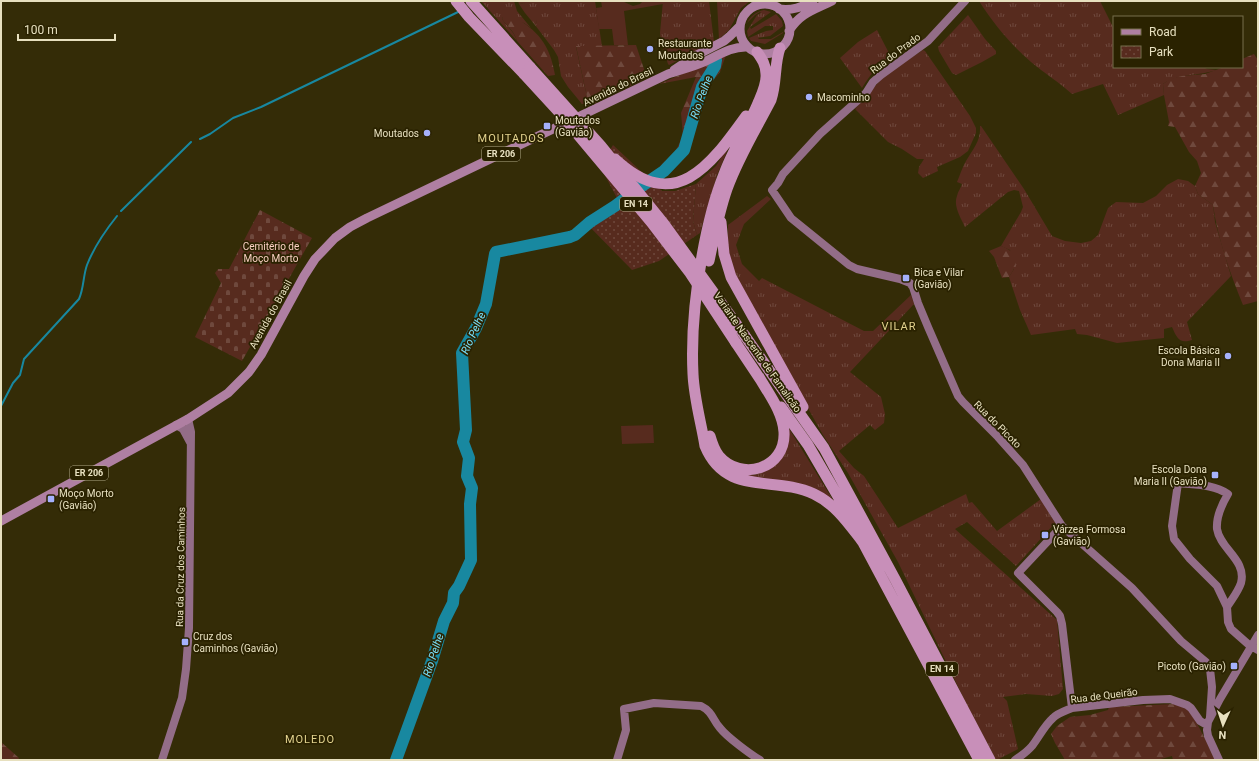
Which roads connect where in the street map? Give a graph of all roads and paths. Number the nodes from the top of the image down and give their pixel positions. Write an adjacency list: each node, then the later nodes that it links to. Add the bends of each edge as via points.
1 (456, 1): 12 (highway, Variante Nascente de Famalicão / EN 14)
2 (471, 1): 12 (highway, Variante Nascente de Famalicão / EN 14)
3 (813, 1): 7 (main road, Avenida do Brasil / ER 206, via 787,10)
4 (832, 1): 9 (main road, via 802,16)
5 (965, 1): 17 (street, Rua do Prado, via 928,41 873,82 866,93 820,134 783,174)
6 (756, 4): 7 (main road, Avenida do Brasil / ER 206); 8 (main road, Avenida do Brasil / ER 206, via 747,11)
7 (775, 5): 9 (main road, via 786,16)
8 (740, 26): 11 (main road, via 741,37); 13 (main road, Avenida do Brasil / ER 206, via 724,41)
9 (790, 31): 10 (main road)
10 (780, 48): 11 (main road, Avenida do Brasil / ER 206, via 769,53); 16 (highway, via 771,100)
11 (752, 50): 13 (main road, Avenida do Brasil / ER 206, via 737,47); 14 (highway, via 761,57 766,68 766,82)
12 (527, 70): 15 (highway, Variante Nascente de Famalicão / EN 14, bridge); 20 (highway, Variante Nascente de Famalicão / EN 14, bridge, via 690,273)
13 (668, 74): 21 (main road, Avenida do Brasil / ER 206, via 350,227 315,259 266,347 249,372 228,393)
14 (761, 96): 15 (highway, bridge, via 716,156 700,171 677,182 651,183 631,172); 16 (highway)
15 (601, 146): 24 (highway, Variante Nascente de Famalicão / EN 14, bridge, via 664,224)
16 (731, 168): 18 (highway); 19 (highway, via 712,208)
17 (772, 190): 26 (street, Rua do Picoto, via 792,218 843,261 857,269 905,280 913,287 958,396 1023,465)
18 (720, 210): 19 (highway); 24 (highway, via 723,246 731,278)
19 (704, 265): 20 (highway, via 699,360 704,406 714,449 726,463 741,470 761,468 770,463 777,457 784,441 779,412); 27 (highway, via 694,308 692,364 705,446 709,456 719,468 738,479 792,487 819,497 832,506)
20 (759, 377): 27 (highway, Variante Nascente de Famalicão / EN 14, via 808,445)
21 (188, 419): 22 (main road, Avenida do Brasil / ER 206); 23 (street, Rua da Cruz dos Caminhos)
22 (176, 425): 23 (street, via 183,429); 25 (main road, Avenida do Brasil / ER 206)
23 (191, 442): 36 (street, Rua da Cruz dos Caminhos, via 186,669 180,703)
24 (824, 448): 40 (highway, Variante Nascente de Famalicão / EN 14)
25 (1, 521)
26 (1062, 526): 31 (street, Rua do Picoto, via 1132,588 1181,641 1206,662 1210,669); 33 (street, via 1018,573 1060,616)
27 (862, 540): 39 (highway, Variante Nascente de Famalicão / EN 14)
28 (1227, 607): 28 (street, via 1242,578 1240,567 1222,542 1217,528 1221,507 1228,494 1210,486 1178,483 1172,526 1174,539 1216,586); 30 (street, via 1231,629)
29 (1258, 635): 30 (street)
30 (1255, 648): 32 (street)
31 (1212, 687): 32 (street, Rua do Picoto); 34 (street, Rua do Picoto)
32 (1220, 699): 34 (street)
33 (1072, 708): 35 (street, Rua de Queirão, via 1170,699 1187,705 1200,721); 41 (street, Rua de Queirão, via 1054,718 1027,752)
34 (1210, 717): 35 (street)
35 (1207, 725): 42 (street, via 1208,736)
36 (162, 760)
37 (617, 760): 38 (street, via 626,730 624,709 654,703 701,706 708,709 719,728)
38 (760, 760)
39 (979, 760)
40 (990, 760)
41 (1015, 760)
42 (1219, 760)

